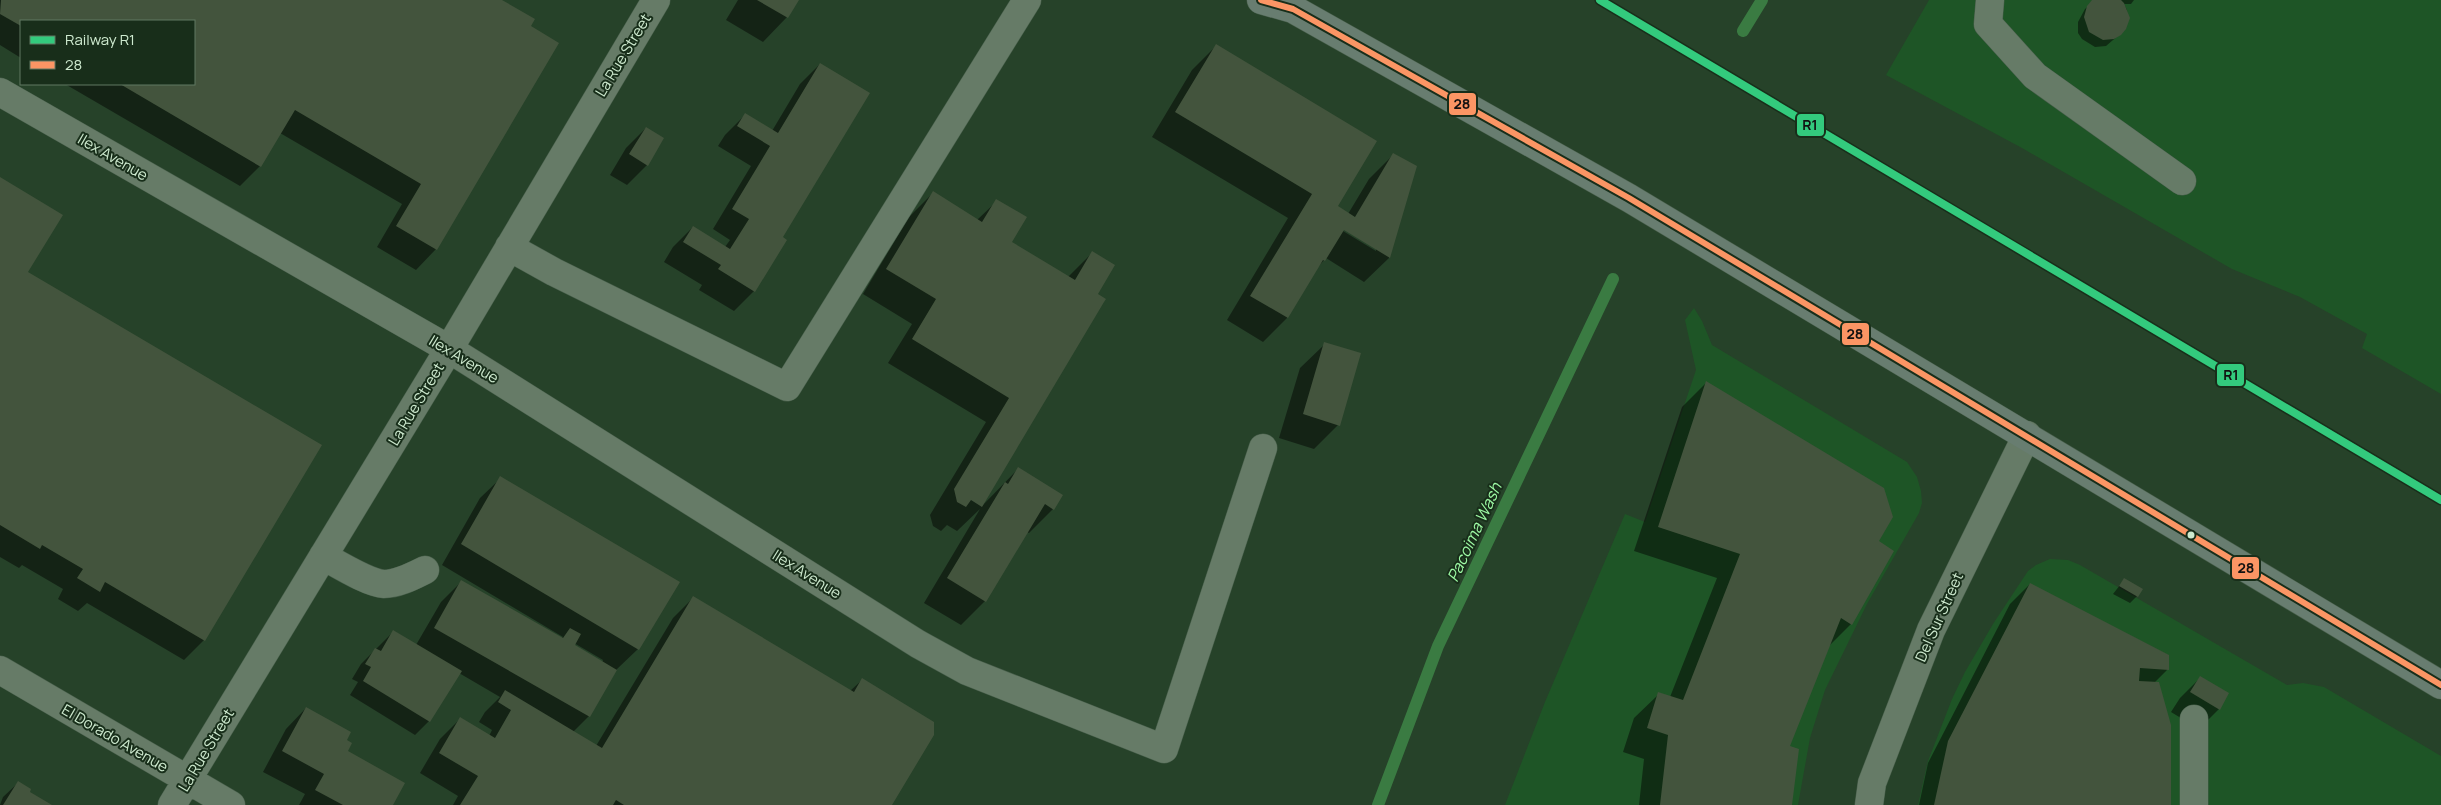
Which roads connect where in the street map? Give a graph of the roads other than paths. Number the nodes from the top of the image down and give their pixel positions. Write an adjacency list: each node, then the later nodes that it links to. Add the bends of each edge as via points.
1 (656, 0): 8 (street, La Rue Street)
2 (1027, 0): 8 (street, via 787,388)
3 (1261, 0): 5 (main road)
4 (1990, 0): 7 (street, via 1988,24 2035,76)
5 (1289, 4): 10 (main road, via 1629,198)
6 (0, 92): 9 (street, Ilex Avenue)
7 (2182, 181)
8 (510, 247): 9 (street, La Rue Street)
9 (449, 348): 11 (street, Ilex Avenue, via 918,644 967,671 1164,749); 12 (street, La Rue Street)
10 (2027, 435): 15 (main road); 20 (street, Del Sur Street, via 1931,630 1872,784)
11 (1263, 448)
12 (323, 556): 13 (street, via 383,584 404,580); 17 (street, La Rue Street)
13 (425, 570)
14 (0, 670): 17 (street, El Dorado Avenue)
15 (2441, 685)
16 (2194, 720): 21 (street)
17 (187, 780): 18 (street, La Rue Street); 19 (street, El Dorado Avenue)
18 (172, 805)
19 (231, 805)
20 (1869, 805)
21 (2194, 805)

